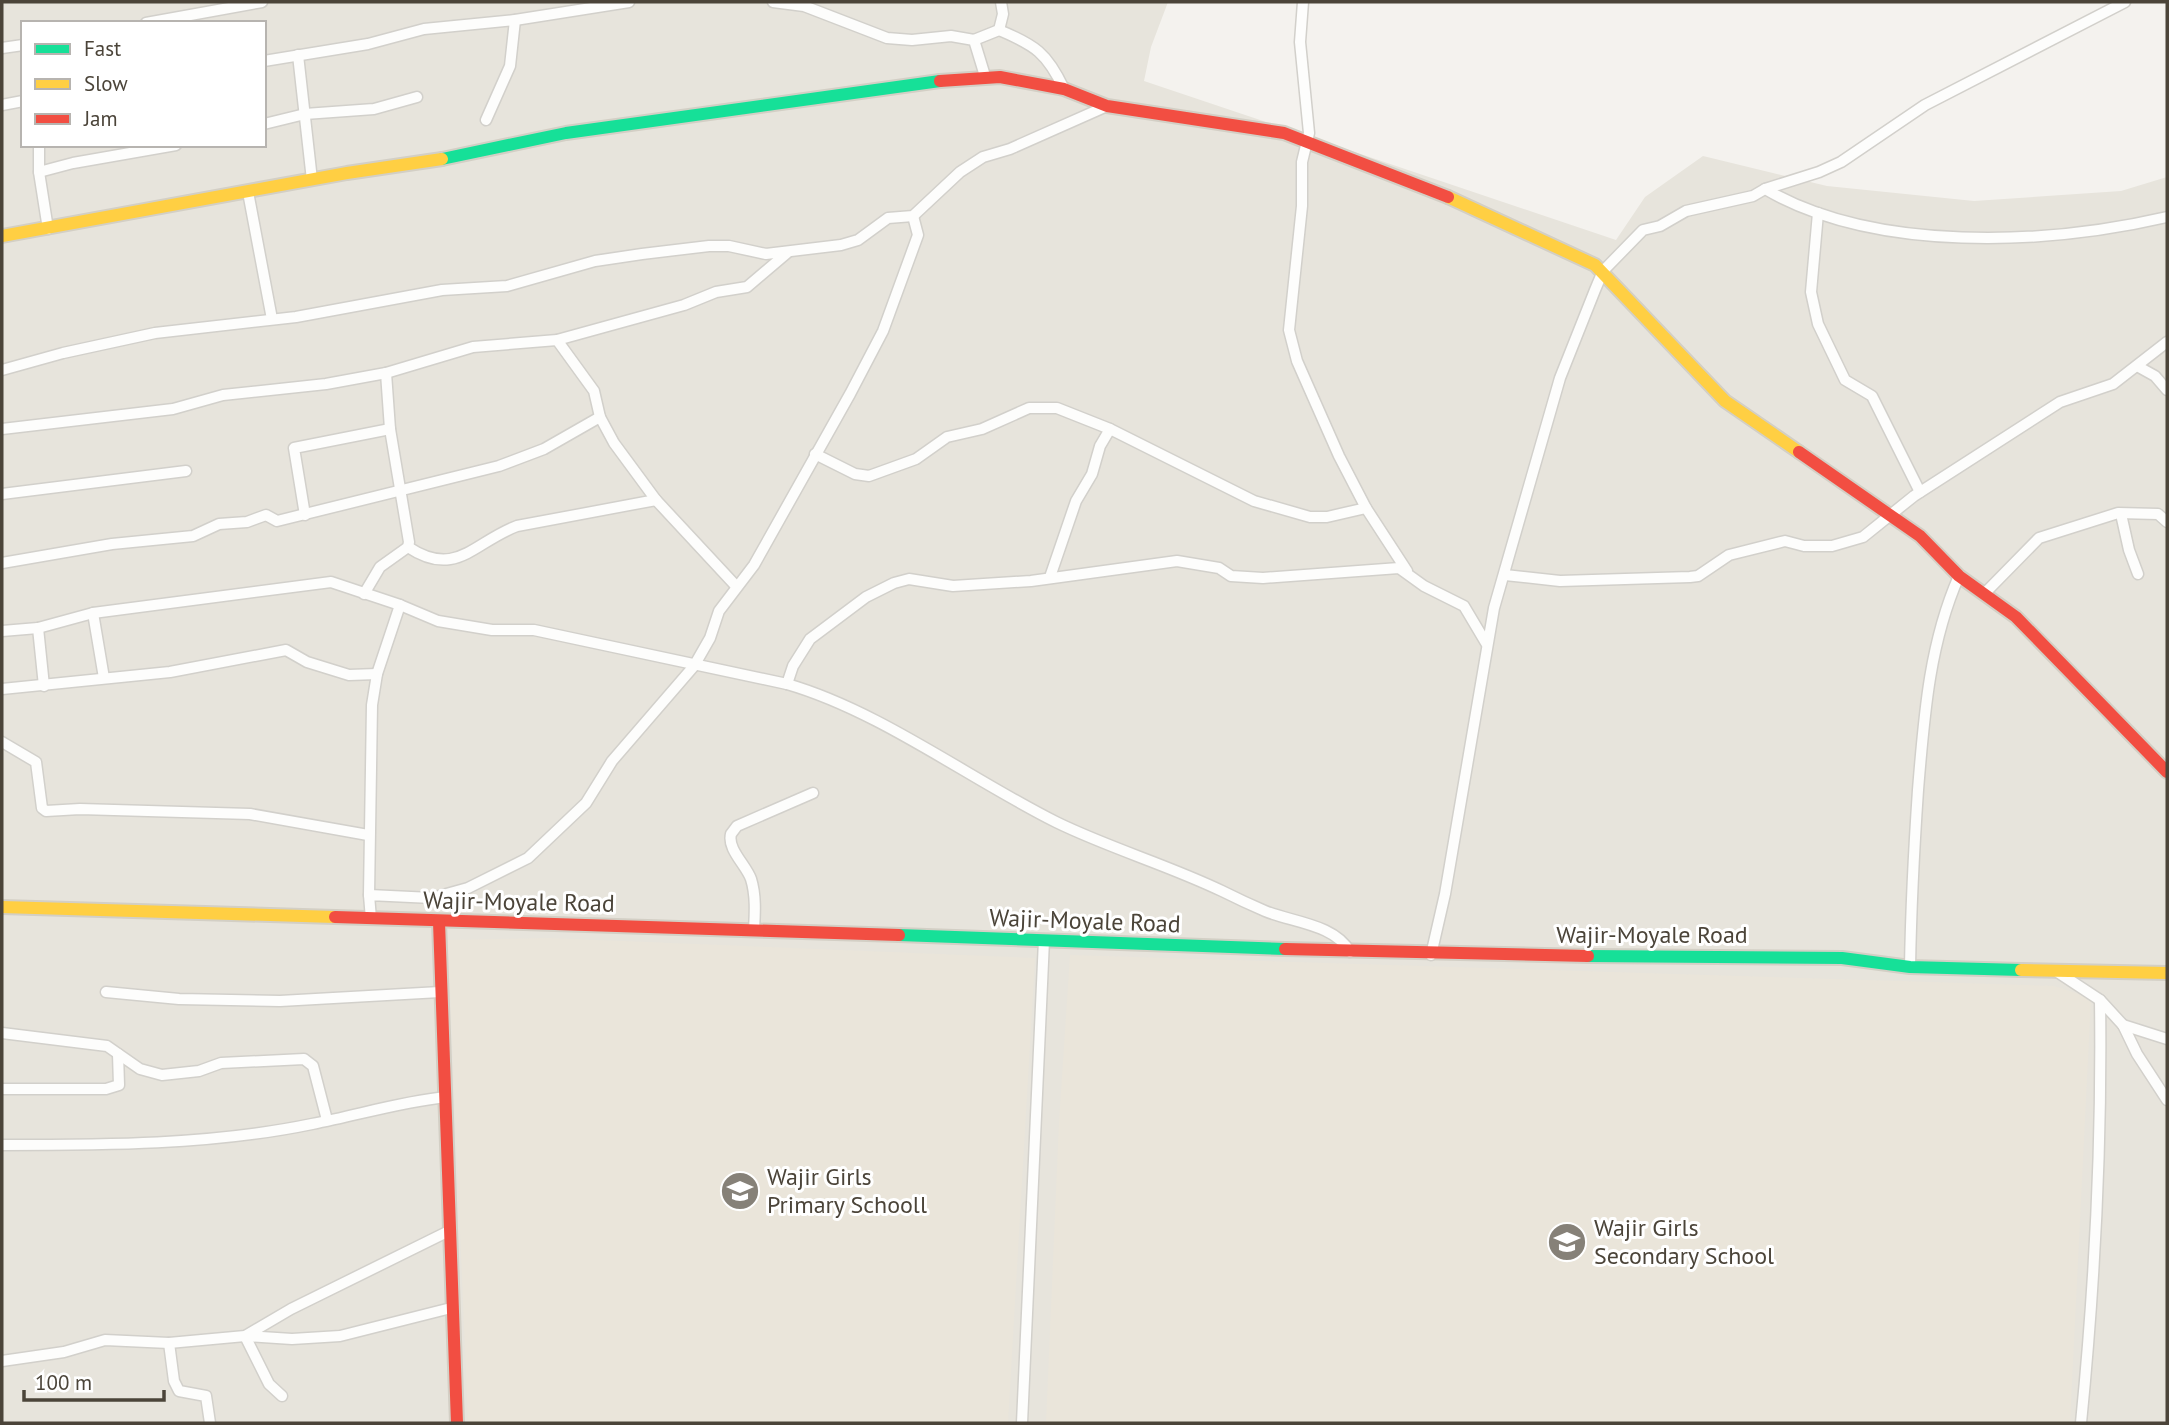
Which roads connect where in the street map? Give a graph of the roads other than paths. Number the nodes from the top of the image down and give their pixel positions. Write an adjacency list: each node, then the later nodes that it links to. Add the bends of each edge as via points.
1 (262, 2): 9 (street)
2 (629, 2): 7 (street)
3 (774, 2): 11 (street, via 804,6 887,38)
4 (1001, 2): 10 (street)
5 (1303, 2): 25 (street, via 1300,42 1309,128)
6 (2125, 2): 30 (street, via 1926,105 1841,162)
7 (601, 3): 8 (street)
8 (515, 20): 14 (street, via 424,29); 23 (street, via 510,66)
9 (157, 21)
10 (999, 30): 11 (street); 17 (street, via 1031,43 1051,61)
11 (974, 40): 16 (street)
12 (21, 45): 13 (street)
13 (2, 48)
14 (298, 55): 15 (street); 22 (street)
15 (266, 61)
16 (985, 76): 17 (street); 29 (street, via 566,133 465,156)
17 (1065, 89): 21 (street)
18 (417, 97): 22 (street, via 374,109)
19 (21, 101): 20 (street)
20 (2, 105)
21 (1107, 106): 25 (street, via 1248,126); 33 (street, via 983,158 953,178)
22 (305, 114): 24 (street); 29 (street)
23 (486, 120)
24 (266, 124)
25 (1305, 142): 38 (street, via 1442,194); 56 (street, via 1289,330 1297,361)
26 (39, 147): 28 (street)
27 (165, 147): 28 (street)
28 (39, 172): 35 (street)
29 (312, 180): 31 (street)
30 (1765, 189): 32 (street); 38 (street, via 1753,196 1686,211 1643,230)
31 (248, 192): 35 (street); 39 (street)
32 (1818, 214): 34 (street, via 1910,232 1998,237 2107,229); 53 (street, via 1811,292 1818,324 1845,380 1872,396)
33 (913, 216): 37 (street, via 888,218 849,243); 50 (street, via 918,235 883,331)
34 (2167, 217)
35 (47, 229): 36 (street)
36 (2, 236)
37 (788, 253): 39 (street, via 709,246 642,254 595,261 507,286 442,290); 40 (street, via 747,287 716,292)
38 (1603, 271): 59 (street, via 1725,401); 65 (street, via 1560,378)
39 (272, 319): 43 (street, via 155,333)
40 (557, 340): 44 (street, via 473,347); 46 (street, via 594,391)
41 (2167, 342): 42 (street)
42 (2137, 366): 45 (street); 53 (street, via 2113,384 2060,402)
43 (2, 370)
44 (386, 373): 47 (street, via 223,395 173,409); 48 (street)
45 (2167, 390)
46 (600, 417): 52 (street, via 499,466); 55 (street)
47 (2, 429)
48 (390, 429): 52 (street); 58 (street, via 293,449)
49 (1110, 429): 50 (street, via 1058,408 1029,408 982,429 947,438 916,459 880,474 855,474); 56 (street, via 1254,501 1310,517); 67 (street, via 1076,501)
50 (815, 454): 68 (street, via 754,565)
51 (186, 471): 54 (street)
52 (400, 492): 58 (street); 61 (street)
53 (1920, 492): 59 (street)
54 (2, 494)
55 (656, 500): 61 (street, via 517,526 495,534 470,554 444,562 426,559); 68 (street)
56 (1366, 508): 63 (street)
57 (2122, 514): 60 (street, via 2158,514); 64 (street); 70 (street, via 2039,538)
58 (305, 515): 62 (street, via 277,521 266,515 219,524 192,536)
59 (1892, 515): 65 (street, via 1863,537 1848,542 1814,546 1785,541 1729,555 1698,576 1560,581); 66 (street)
60 (2167, 522)
61 (408, 547): 69 (street, via 380,568)
62 (2, 563)
63 (1407, 571): 67 (street, via 1391,568 1263,578 1231,576 1219,568 1177,561); 75 (street, via 1424,586 1464,606)
64 (2138, 574)
65 (1505, 575): 75 (street)
66 (1959, 576): 70 (street); 94 (street, via 1944,609 1928,675)
67 (1050, 577): 79 (street, via 953,586 909,579 894,583 810,639)
68 (736, 586): 76 (street)
69 (364, 594): 71 (street); 72 (street, via 331,582)
70 (1984, 594): 83 (street, via 2016,617)
71 (400, 605): 76 (street, via 438,621 492,630 534,630 581,643 640,650); 77 (street)
72 (93, 613): 73 (street); 78 (street)
73 (37, 628): 74 (street); 80 (street)
74 (2, 631)
75 (1486, 643): 93 (street)
76 (694, 666): 79 (street); 86 (street, via 612,761 586,803 528,858 468,888 432,898)
77 (377, 674): 78 (street, via 349,675 286,650 183,670); 85 (street)
78 (104, 678): 80 (street)
79 (787, 684): 92 (street, via 875,720 1058,823 1268,913 1315,927 1343,942)
80 (44, 686): 81 (street)
81 (2, 689)
82 (2, 742): 85 (street, via 36,762 46,811 250,814)
83 (2167, 772)
84 (813, 793): 90 (street, via 737,827 731,834 732,845 751,878)
85 (368, 835): 86 (street)
86 (369, 895): 88 (street)
87 (2, 907): 88 (street, Wajir-Moyale Road)
88 (371, 919): 89 (street, Wajir-Moyale Road)
89 (439, 922): 90 (street, Wajir-Moyale Road); 98 (street)
90 (754, 929): 91 (street, Wajir-Moyale Road)
91 (1044, 940): 92 (street, Wajir-Moyale Road); 117 (street)
92 (1350, 952): 93 (street, Wajir-Moyale Road)
93 (1431, 955): 94 (street, Wajir-Moyale Road, via 1842,958)
94 (1910, 967): 95 (street, Wajir-Moyale Road)
95 (2056, 971): 96 (street, Wajir-Moyale Road); 99 (street)
96 (2167, 973)
97 (106, 992): 98 (street, via 280,1001)
98 (440, 992): 105 (street)
99 (2100, 1000): 100 (street); 118 (street, via 2102,1123 2096,1260)
100 (2123, 1025): 102 (street); 106 (street)
101 (2, 1033): 103 (street, via 107,1046)
102 (2167, 1039)
103 (118, 1054): 104 (street, via 119,1086); 107 (street, via 140,1069 162,1075 222,1063 304,1059 313,1066)
104 (2, 1089)
105 (446, 1097): 107 (street); 109 (street)
106 (2167, 1100)
107 (327, 1120): 108 (street, via 217,1138)
108 (2, 1145)
109 (449, 1231): 110 (street); 111 (street)
110 (451, 1308): 111 (street, via 340,1336); 116 (street)
111 (245, 1336): 112 (street); 114 (street, via 269,1384)
112 (169, 1343): 113 (street, via 105,1340 64,1352); 115 (street, via 179,1391 206,1396)
113 (2, 1361)
114 (282, 1396)
115 (210, 1423)
116 (457, 1423)
117 (1022, 1423)
118 (2081, 1423)

